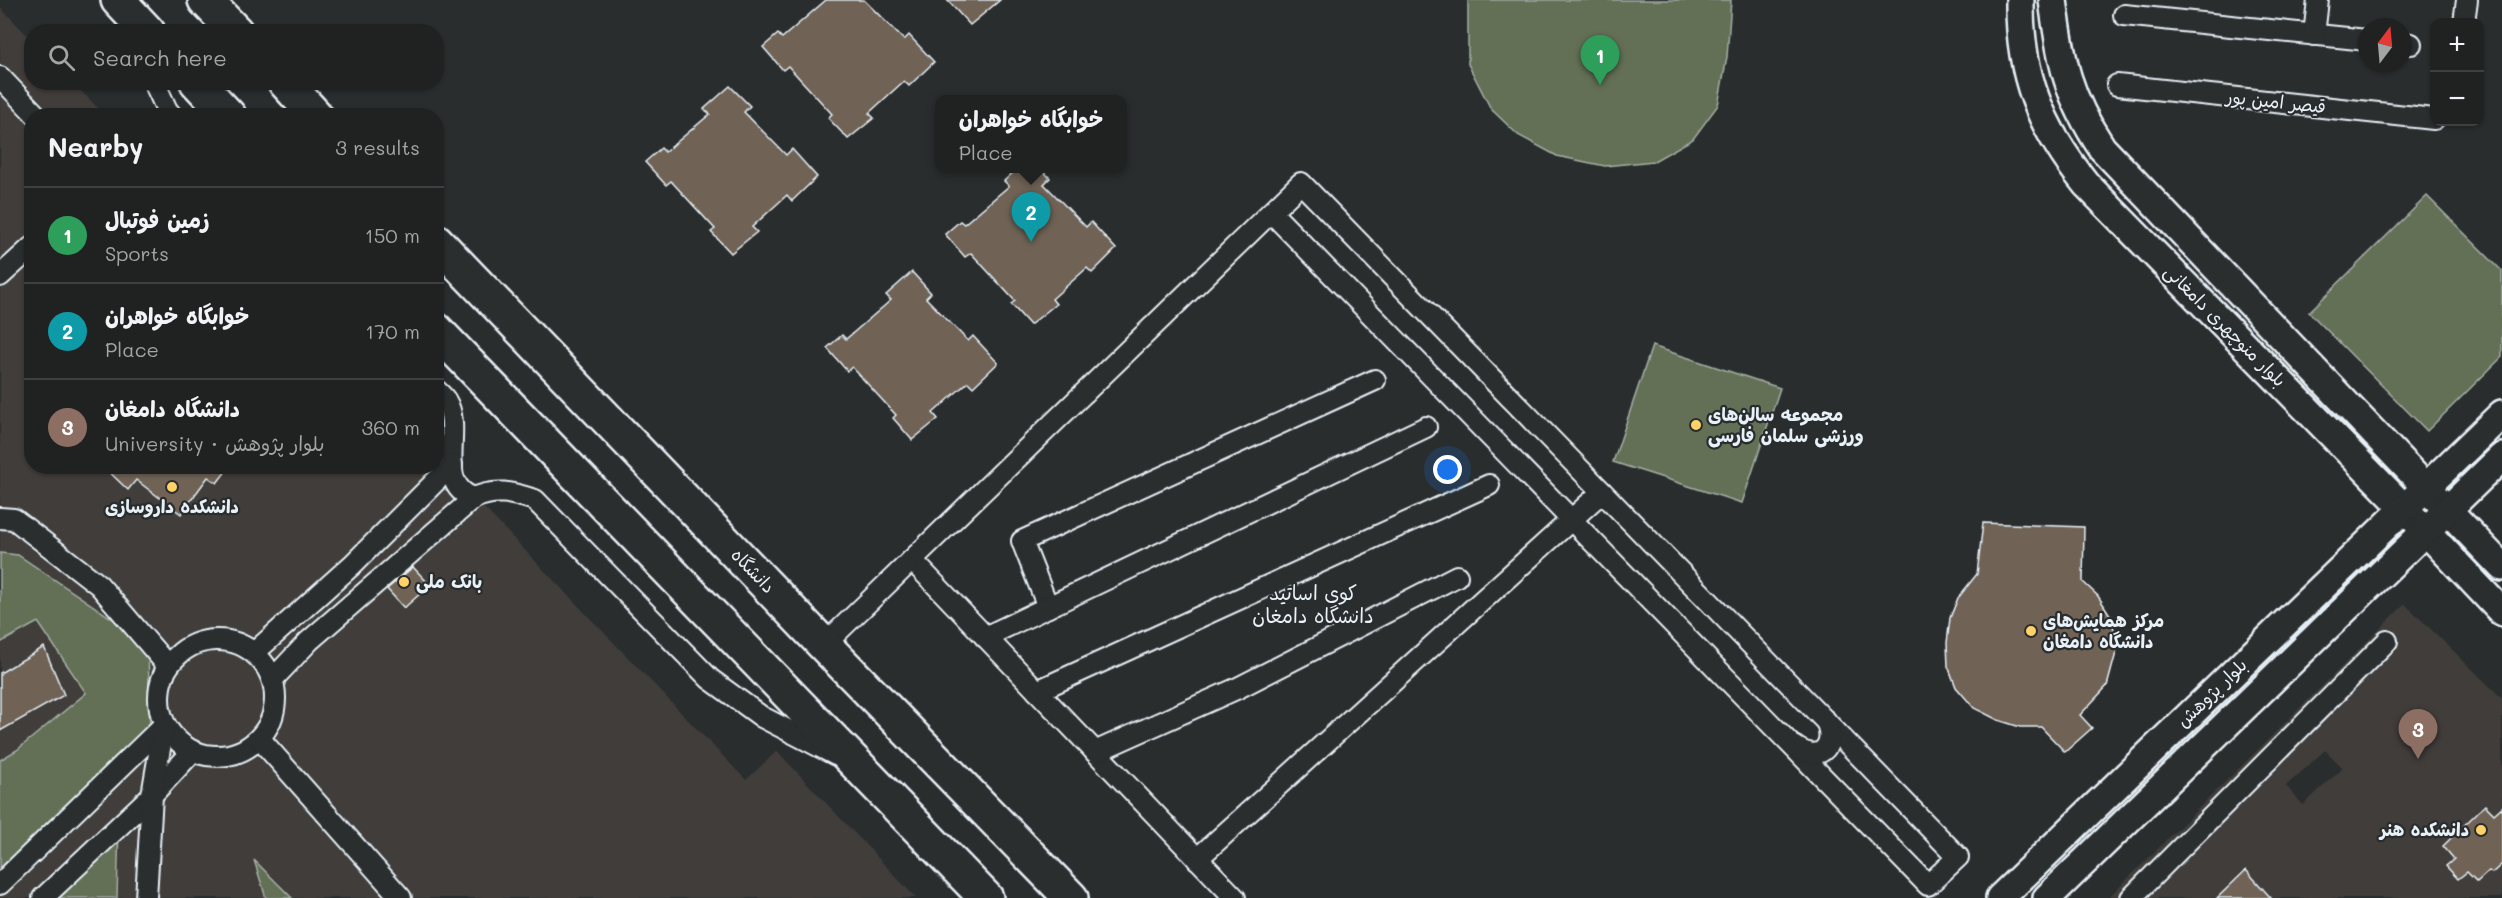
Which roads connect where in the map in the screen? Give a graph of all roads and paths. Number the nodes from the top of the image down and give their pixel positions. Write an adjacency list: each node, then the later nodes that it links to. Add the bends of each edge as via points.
1 (118, 0): 10 (street); 11 (highway)
2 (205, 0): 12 (highway)
3 (2020, 0): 42 (street, بلوار منوچهری دامغانی, via 2029,85 2066,160)
4 (2054, 0): 39 (street, بلوار منوچهری دامغانی, via 2068,82 2075,103 2102,148)
5 (2318, 0): 13 (street)
6 (2466, 0): 9 (street)
7 (2160, 9): 8 (street); 13 (street)
8 (2124, 15)
9 (2464, 18)
10 (128, 24)
11 (140, 24)
12 (228, 24)
13 (2314, 34): 14 (street)
14 (2358, 39)
15 (0, 77): 20 (street)
16 (2117, 85): 24 (street, قیصر امین پور)
17 (158, 90): 21 (street)
18 (205, 90): 22 (highway)
19 (292, 90): 23 (highway)
20 (29, 108)
21 (166, 108)
22 (221, 108)
23 (309, 108)
24 (2430, 119)
25 (1271, 212): 40 (street, via 1301,183); 45 (street); 47 (street)
26 (444, 249): 54 (highway, دانشگاه)
27 (24, 254): 28 (street)
28 (0, 276)
29 (444, 338): 65 (highway)
30 (1376, 380): 50 (street, via 1023,541)
31 (444, 399): 35 (street, via 453,434)
32 (2502, 414): 39 (street, بلوار پژوهش)
33 (1426, 427): 50 (street)
34 (2502, 457): 43 (street, بلوار پژوهش)
35 (452, 465): 36 (street); 41 (street, via 456,487 463,495)
36 (444, 473)
37 (443, 474): 55 (street, via 352,565)
38 (1489, 485): 58 (street)
39 (2425, 488): 42 (street, بلوار پژوهش); 43 (street, بلوار منوچهری دامغانی)
40 (1602, 492): 45 (street); 59 (street)
41 (474, 498): 57 (street, via 309,641); 65 (street, via 489,492 535,500 710,679 762,717)
42 (2404, 508): 46 (street, بلوار منوچهری دامغانی); 75 (street, بلوار پژوهش)
43 (2446, 511): 46 (street, بلوار پژوهش); 48 (street, بلوار منوچهری دامغانی)
44 (0, 518): 56 (street, via 14,519 99,585)
45 (1572, 521): 62 (street); 67 (street)
46 (2425, 532): 51 (street, بلوار منوچهری دامغانی); 76 (street, بلوار پژوهش)
47 (912, 560): 52 (street); 54 (street)
48 (2502, 567)
49 (1456, 576): 64 (street, via 1238,688)
50 (1048, 607): 52 (street)
51 (2502, 612)
52 (985, 637): 58 (street)
53 (2387, 641): 77 (street)
54 (824, 645): 73 (highway, دانشگاه)
55 (255, 652): 56 (street, via 225,639 192,644); 57 (street)
56 (167, 665): 60 (street, via 157,694)
57 (273, 679): 61 (street, via 275,711)
58 (1037, 691): 64 (street)
59 (1826, 721): 62 (street, via 1831,733 1824,750 1812,755); 62 (street, via 1958,857 1928,885)
60 (164, 725): 63 (street); 66 (street); 68 (street)
61 (260, 739): 63 (street, via 228,756); 71 (street)
62 (1787, 741)
63 (192, 752): 66 (street)
64 (1095, 752): 67 (street)
65 (856, 765): 72 (highway)
66 (152, 795): 69 (street); 70 (street)
67 (1197, 859): 74 (street)
68 (0, 884)
69 (43, 898)
70 (146, 898)
71 (401, 898)
72 (986, 898)
73 (1071, 898)
74 (1235, 898)
75 (2000, 898)
76 (2048, 898)
77 (2131, 898)

